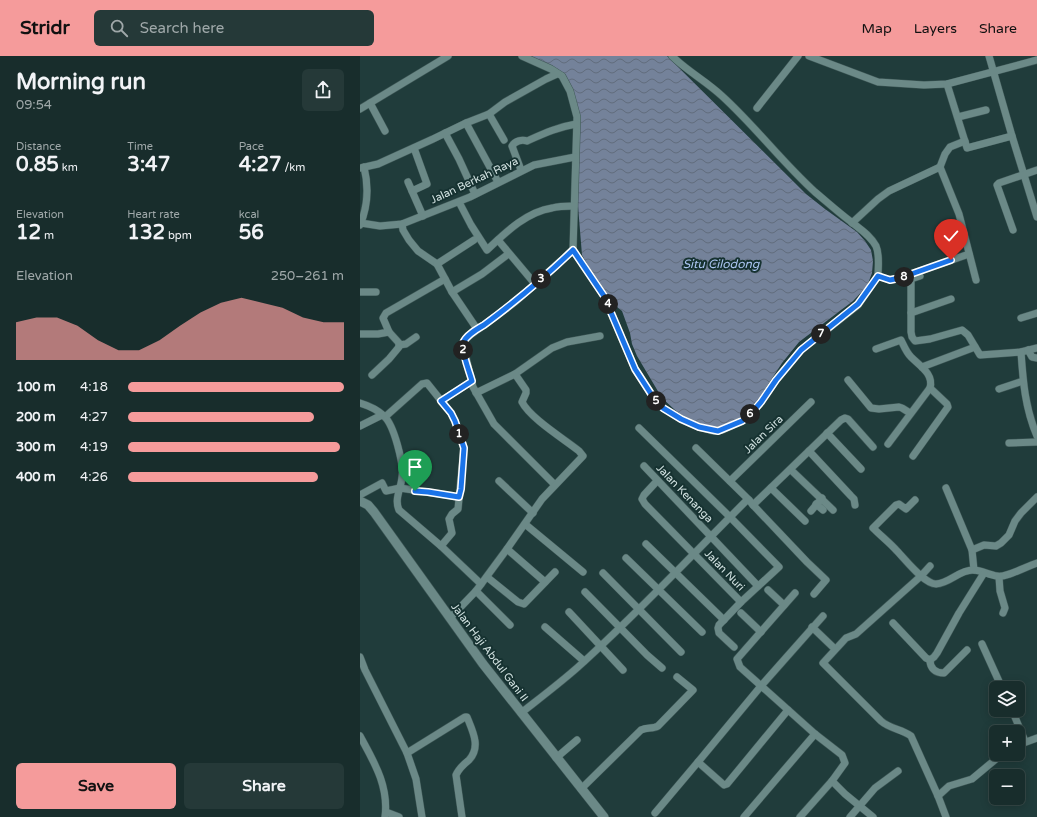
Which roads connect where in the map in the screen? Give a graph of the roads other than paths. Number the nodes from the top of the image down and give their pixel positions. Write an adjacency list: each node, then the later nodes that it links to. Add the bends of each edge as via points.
1 (448, 56): 11 (street)
2 (522, 56): 9 (street)
3 (672, 56): 39 (street, via 722,95 785,162)
4 (798, 56): 12 (street)
5 (809, 56): 10 (street, via 878,82 908,85)
6 (989, 56): 8 (street)
7 (1037, 60): 8 (street)
8 (994, 72): 10 (street); 21 (street)
9 (558, 74): 15 (street, via 505,102); 18 (street, via 562,76 570,91 577,117)
10 (947, 84): 16 (street)
11 (370, 103): 13 (street); 19 (street)
12 (757, 108)
13 (360, 109)
14 (986, 110): 16 (street)
15 (489, 114): 17 (street); 22 (street)
16 (958, 117): 23 (street)
17 (466, 123): 20 (street); 32 (street)
18 (576, 124): 25 (street); 28 (street, via 514,143 512,146)
19 (385, 131)
20 (445, 133): 24 (street); 34 (street)
21 (1012, 136): 23 (street, via 970,148 966,147); 30 (street)
22 (504, 140)
23 (965, 141): 27 (street, via 950,148)
24 (414, 148): 26 (street, via 378,164); 33 (street, via 427,184)
25 (575, 157): 28 (street, Jalan Berkah Raya); 36 (street)
26 (362, 167): 40 (street, via 368,187 367,202)
27 (940, 167): 39 (street, via 889,191); 46 (street, via 959,214)
28 (521, 170): 32 (street, Jalan Berkah Raya)
29 (1037, 170): 30 (street)
30 (1024, 174): 38 (street); 42 (street, via 997,185)
31 (408, 182): 33 (street)
32 (498, 182): 34 (street, Jalan Berkah Raya)
33 (412, 191): 37 (street)
34 (475, 194): 35 (street, Jalan Berkah Raya)
35 (459, 202): 37 (street, Jalan Berkah Raya); 44 (street, via 485,249)
36 (574, 206): 44 (street, via 551,208 531,215); 45 (street)
37 (423, 216): 41 (street, Jalan Berkah Raya)
38 (1037, 217)
39 (852, 223): 50 (street, via 868,235 877,247)
40 (360, 224): 41 (street, Jalan Berkah Raya)
41 (402, 224): 48 (street, via 403,230 418,251)
42 (1013, 230)
43 (474, 240): 48 (street)
44 (498, 240): 53 (street)
45 (573, 250): 50 (street, via 604,296 635,369 655,400 681,419 699,427 718,431 749,416 801,350 858,304); 53 (street)
46 (969, 254): 50 (street, via 900,278 890,280); 52 (street)
47 (507, 255): 56 (street)
48 (437, 264): 51 (street)
49 (936, 270): 58 (street, via 911,280)
50 (878, 276)
51 (445, 279): 56 (street); 62 (street, via 386,313 383,318)
52 (976, 280)
53 (535, 284): 61 (street)
54 (360, 292): 55 (street)
55 (376, 292)
56 (452, 292): 61 (street)
57 (951, 299): 58 (street)
58 (911, 313): 67 (street, via 911,332 915,341 962,330)
59 (1037, 313): 60 (street)
60 (1021, 318)
61 (477, 330): 76 (street, via 463,345)
62 (389, 332): 63 (street); 66 (street)
63 (360, 334)
64 (600, 336): 73 (street, via 559,345)
65 (416, 337): 66 (street, via 406,344)
66 (399, 345): 74 (street, via 394,354)
67 (975, 347): 70 (street, via 980,355); 72 (street)
68 (1037, 348): 70 (street)
69 (876, 349): 72 (street, via 901,340 910,356)
70 (1024, 351): 71 (street); 77 (street)
71 (1037, 358)
72 (922, 367): 78 (street, via 932,383)
73 (515, 374): 80 (street); 103 (street, via 526,390 522,402 524,405 583,456)
74 (372, 375)
75 (848, 380): 84 (street, via 871,408 898,407)
76 (472, 381): 80 (street); 81 (street)
77 (1023, 381): 79 (street); 89 (street, via 1029,416)
78 (930, 388): 84 (street); 96 (street, via 948,407)
79 (999, 389)
80 (476, 393): 103 (street, via 494,424)
81 (441, 401): 85 (street, via 429,385 424,383); 108 (street, via 455,421 464,448)
82 (810, 402): 102 (street, Jalan Sira)
83 (360, 404): 85 (street, via 374,408)
84 (910, 413): 92 (street)
85 (384, 416): 86 (street); 104 (street, via 402,464)
86 (360, 426)
87 (640, 428): 119 (street)
88 (827, 433): 93 (street, via 845,418); 95 (street); 98 (street)
89 (1037, 436)
90 (1037, 442): 91 (street)
91 (1009, 443)
92 (888, 444)
93 (874, 447)
94 (696, 448): 102 (street)
95 (809, 451): 99 (street); 114 (street, via 854,499)
96 (913, 456)
97 (644, 466): 101 (street, Jalan Kenanga)
98 (861, 469)
99 (791, 470): 105 (street); 112 (street)
100 (499, 481): 118 (street)
101 (657, 481): 122 (street, Jalan Kenanga); 127 (street, Jalan Nuri, via 642,499)
102 (730, 481): 113 (street)
103 (554, 484): 118 (street)
104 (400, 488): 107 (street, via 386,491 381,483); 108 (street); 124 (street, via 396,502 399,510)
105 (771, 488): 113 (street); 120 (street)
106 (946, 488): 126 (street)
107 (360, 495)
108 (459, 497): 124 (street, via 458,509 449,520 452,533)
109 (1037, 497): 126 (street, via 1021,513 1010,535 1001,543 996,546 984,545)
110 (915, 500): 137 (street, via 906,509 899,504 896,505 873,528)
111 (360, 501): 156 (street, Jalan Haji Abdul Gani II, via 368,505 377,516)
112 (819, 501): 115 (street); 116 (street); 117 (street)
113 (751, 503): 119 (street, via 746,501); 148 (street, via 826,580)
114 (855, 505)
115 (811, 510)
116 (823, 510)
117 (833, 510)
118 (533, 513): 121 (street)
119 (730, 516): 122 (street); 142 (street, via 778,568)
120 (805, 521)
121 (526, 524): 125 (street); 133 (street)
122 (711, 535): 127 (street); 142 (street, Jalan Kenanga)
123 (646, 544): 134 (street)
124 (441, 546): 141 (street)
125 (507, 549): 138 (street); 140 (street)
126 (972, 550): 131 (street)
127 (694, 553): 134 (street); 149 (street, Jalan Nuri)
128 (626, 558): 143 (street)
129 (1037, 563): 139 (street)
130 (930, 566): 137 (street)
131 (974, 570): 136 (street); 137 (street, via 936,584)
132 (555, 572): 140 (street)
133 (583, 572)
134 (675, 572): 143 (street); 157 (street)
135 (603, 573): 151 (street)
136 (984, 573): 139 (street); 172 (street, via 938,653)
137 (921, 576): 168 (street, via 856,634 846,638)
138 (487, 577): 140 (street, via 524,604); 141 (street)
139 (999, 577): 154 (street, via 1005,608)
140 (545, 582)
141 (481, 584): 145 (street)
142 (758, 586): 149 (street)
143 (658, 590): 151 (street); 163 (street)
144 (768, 590): 150 (street)
145 (476, 591): 156 (street); 159 (street)
146 (585, 592): 161 (street)
147 (795, 593): 150 (street)
148 (814, 594)
149 (741, 602): 157 (street)
150 (784, 605): 164 (street)
151 (638, 609): 161 (street); 170 (street)
152 (569, 612): 166 (street)
153 (741, 613): 164 (street)
154 (1003, 613)
155 (823, 616): 162 (street)
156 (450, 618): 181 (street, Jalan Haji Abdul Gani II)
157 (724, 620): 167 (street, via 718,631)
158 (893, 623): 172 (street)
159 (510, 625)
160 (545, 627): 173 (street)
161 (620, 627): 166 (street); 174 (street)
162 (812, 627): 168 (street); 179 (street)
163 (702, 632)
164 (761, 632): 179 (street, via 737,659 740,667)
165 (982, 644): 178 (street)
166 (600, 646): 173 (street); 175 (street)
167 (734, 647)
168 (835, 649): 195 (street, via 824,665 881,721 911,736)
169 (967, 650): 172 (street, via 942,674 932,668)
170 (681, 652)
171 (360, 658): 176 (street)
172 (930, 660)
173 (581, 664): 181 (street)
174 (662, 668)
175 (623, 670)
176 (362, 672): 188 (street)
177 (677, 677): 194 (street, via 693,690 658,726 641,730)
178 (999, 681)
179 (761, 686): 180 (street); 191 (street)
180 (788, 710): 183 (street); 191 (street, via 727,784 724,785)
181 (521, 713): 189 (street, Jalan Haji Abdul Gani II)
182 (1015, 717): 187 (street)
183 (815, 734): 193 (street, via 844,759 845,763); 203 (street)
184 (360, 736): 197 (street, via 384,786)
185 (1037, 738): 187 (street)
186 (578, 740): 189 (street)
187 (1026, 741)
188 (407, 753): 200 (street, via 416,779); 201 (street, via 467,718 473,730 476,746 473,755 456,775)
189 (556, 758): 194 (street, Jalan Haji Abdul Gani II)
190 (994, 761): 195 (street, via 972,779 949,786)
191 (698, 762): 198 (street)
192 (898, 771): 196 (street, via 876,788)
193 (832, 780): 196 (street); 204 (street)
194 (581, 789): 202 (street, Jalan Haji Abdul Gani II)
195 (938, 796): 207 (street)
196 (859, 806): 205 (street); 206 (street)
197 (386, 814): 199 (street)
198 (655, 814)
199 (399, 817)
200 (422, 817)
201 (462, 817)
202 (604, 817)
203 (744, 817)
204 (800, 817)
205 (850, 817)
206 (873, 817)
207 (946, 817)

